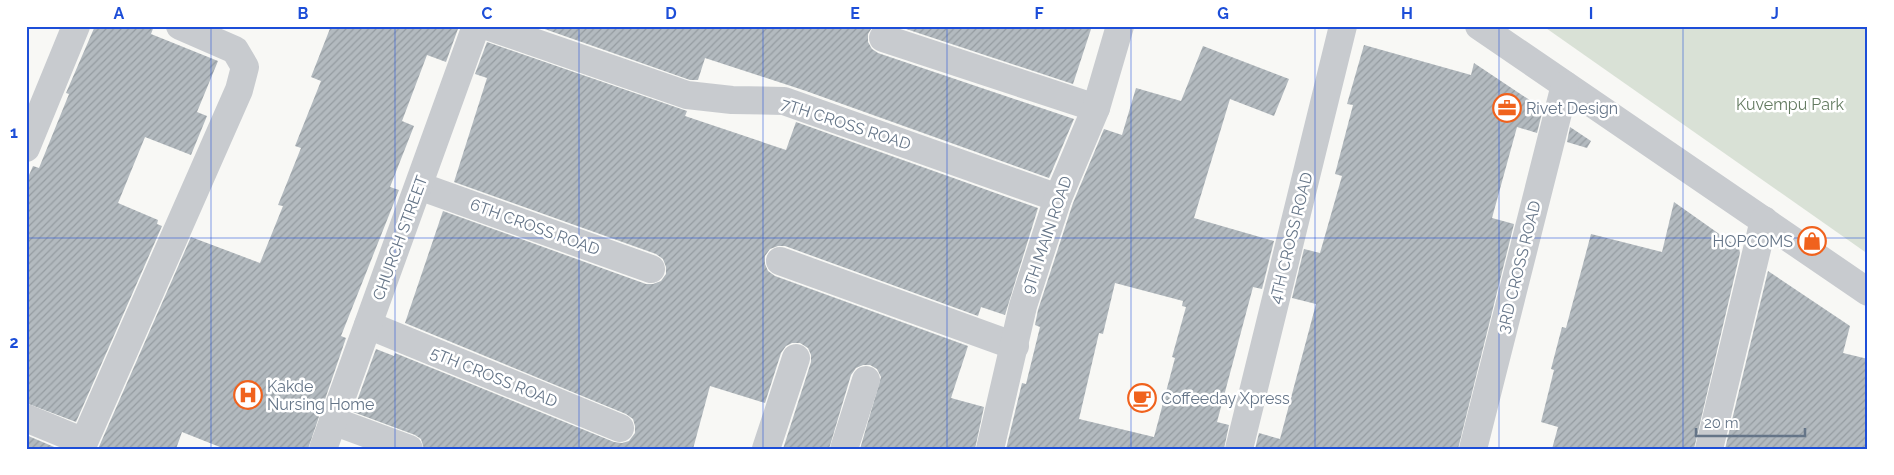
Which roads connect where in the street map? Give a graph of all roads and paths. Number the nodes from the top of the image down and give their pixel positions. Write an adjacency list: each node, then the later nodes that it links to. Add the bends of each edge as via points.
1 (76, 26): 11 (street)
2 (180, 26): 22 (street, via 235,50 246,67 235,99 84,442)
3 (476, 26): 12 (street, CHURCH STREET)
4 (487, 26): 13 (street, 7TH CROSS ROAD, via 687,96 784,101)
5 (1120, 26): 10 (street, 9TH MAIN ROAD)
6 (1343, 26): 30 (street, 4TH CROSS ROAD)
7 (1480, 26): 9 (street)
8 (883, 38): 10 (street)
9 (1565, 85): 14 (street); 31 (street, 3RD CROSS ROAD)
10 (1096, 108): 13 (street, 9TH MAIN ROAD)
11 (26, 148)
12 (419, 186): 16 (street, 6TH CROSS ROAD); 18 (street, CHURCH STREET)
13 (1058, 198): 19 (street, 9TH MAIN ROAD, via 1024,306)
14 (1764, 220): 17 (street); 32 (street)
15 (780, 261): 19 (street)
16 (651, 269)
17 (1868, 292)
18 (368, 325): 23 (street, CHURCH STREET); 24 (street, 5TH CROSS ROAD)
19 (1015, 346): 29 (street, 9TH MAIN ROAD)
20 (796, 358): 27 (street)
21 (866, 380): 28 (street)
22 (26, 418)
23 (333, 422): 25 (street, CHURCH STREET); 26 (street)
24 (620, 428)
25 (323, 449)
26 (409, 449)
27 (766, 449)
28 (844, 449)
29 (990, 449)
30 (1238, 449)
31 (1473, 449)
32 (1709, 449)

